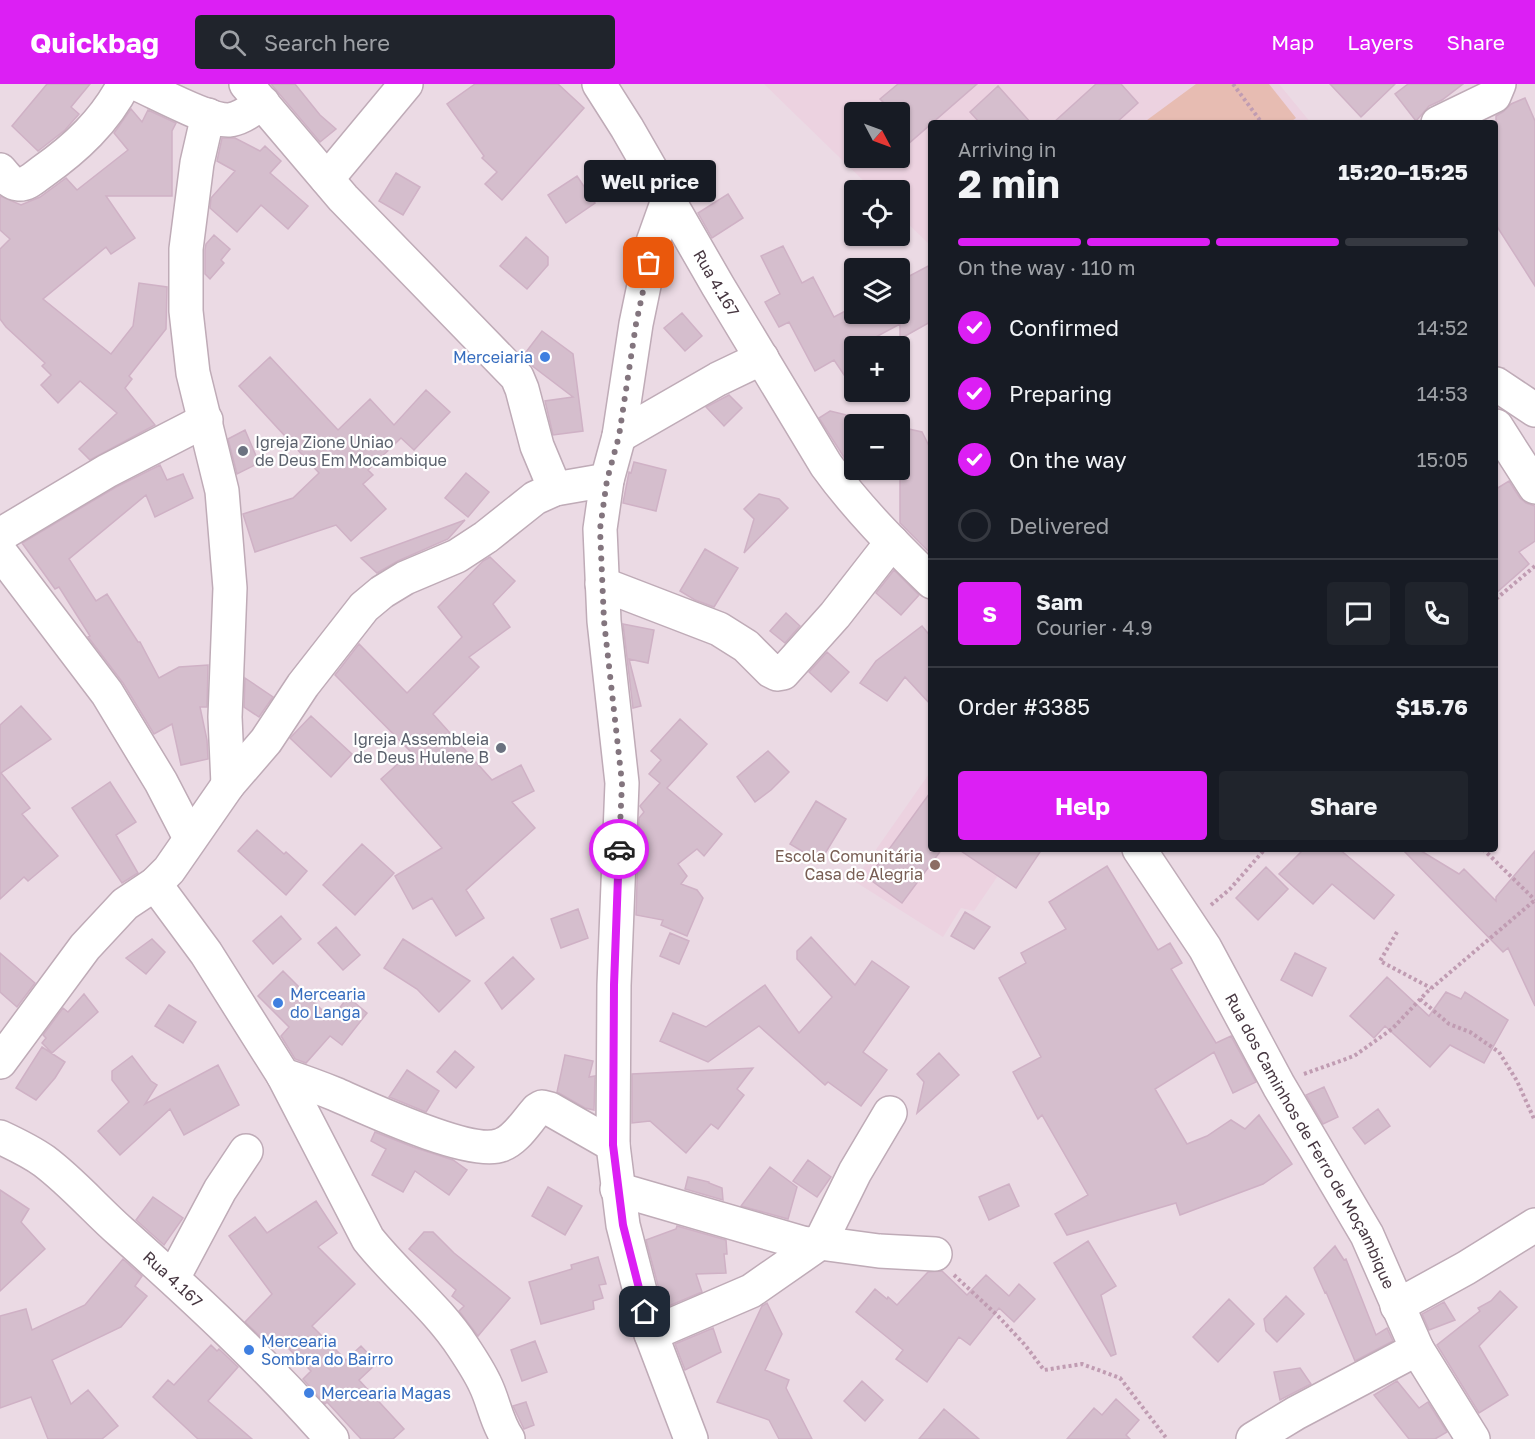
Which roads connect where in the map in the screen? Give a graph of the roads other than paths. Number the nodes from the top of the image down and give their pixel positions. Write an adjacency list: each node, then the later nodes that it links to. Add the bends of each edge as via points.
1 (124, 84): 9 (street, via 96,126 70,153 30,182 11,182)
2 (137, 84): 7 (street)
3 (406, 84): 10 (street)
4 (598, 84): 11 (street, Rua 4.167)
5 (1498, 84): 8 (street, via 1494,96)
6 (254, 94): 7 (street, via 247,114 230,120); 10 (street)
7 (207, 115): 15 (street, via 186,249 186,311 193,373)
8 (1444, 120)
9 (0, 170)
10 (327, 179): 20 (street, via 517,377 537,446)
11 (668, 201): 12 (street, Rua 4.167); 17 (street, via 653,242)
12 (762, 358): 17 (street); 22 (street, via 845,492)
13 (1498, 385): 14 (street)
14 (1535, 410)
15 (206, 420): 21 (street, via 107,471); 26 (street, via 222,491 230,588 225,717)
16 (1498, 429): 19 (street)
17 (619, 436): 18 (street)
18 (607, 480): 20 (street); 25 (street, via 600,529)
19 (1535, 487)
20 (555, 489): 26 (street, via 535,498 457,556 405,578 364,606 266,741)
21 (0, 535)
22 (892, 542): 24 (street); 25 (street, via 835,615 783,673 777,674 746,646 719,629)
23 (0, 552): 27 (street, via 106,693)
24 (928, 578)
25 (602, 584): 34 (street, via 622,783)
26 (228, 785): 27 (street)
27 (190, 838): 29 (street)
28 (1141, 852): 41 (street, Rua dos Caminhos de Ferro de Moçambique, via 1190,924 1367,1235)
29 (155, 884): 30 (street, via 125,904 85,947); 31 (street, via 206,953)
30 (0, 1062)
31 (283, 1075): 34 (street, via 426,1132 483,1147 509,1141 542,1107); 45 (street, via 368,1239 448,1325 485,1383)
32 (890, 1113): 38 (street)
33 (0, 1137): 40 (street, Rua 4.167, via 45,1161)
34 (613, 1145): 36 (street)
35 (246, 1151): 40 (street, via 220,1190)
36 (617, 1189): 38 (street, via 806,1244); 42 (street)
37 (1535, 1225): 41 (street)
38 (820, 1243): 39 (street); 42 (street, via 752,1291)
39 (935, 1254)
40 (173, 1278): 44 (street, Rua 4.167)
41 (1397, 1306): 43 (street, Rua dos Caminhos de Ferro de Moçambique)
42 (651, 1334): 46 (street)
43 (1417, 1349): 47 (street); 48 (street, Rua dos Caminhos de Ferro de Moçambique)
44 (332, 1439)
45 (508, 1439)
46 (691, 1439)
47 (1253, 1439)
48 (1473, 1439)

